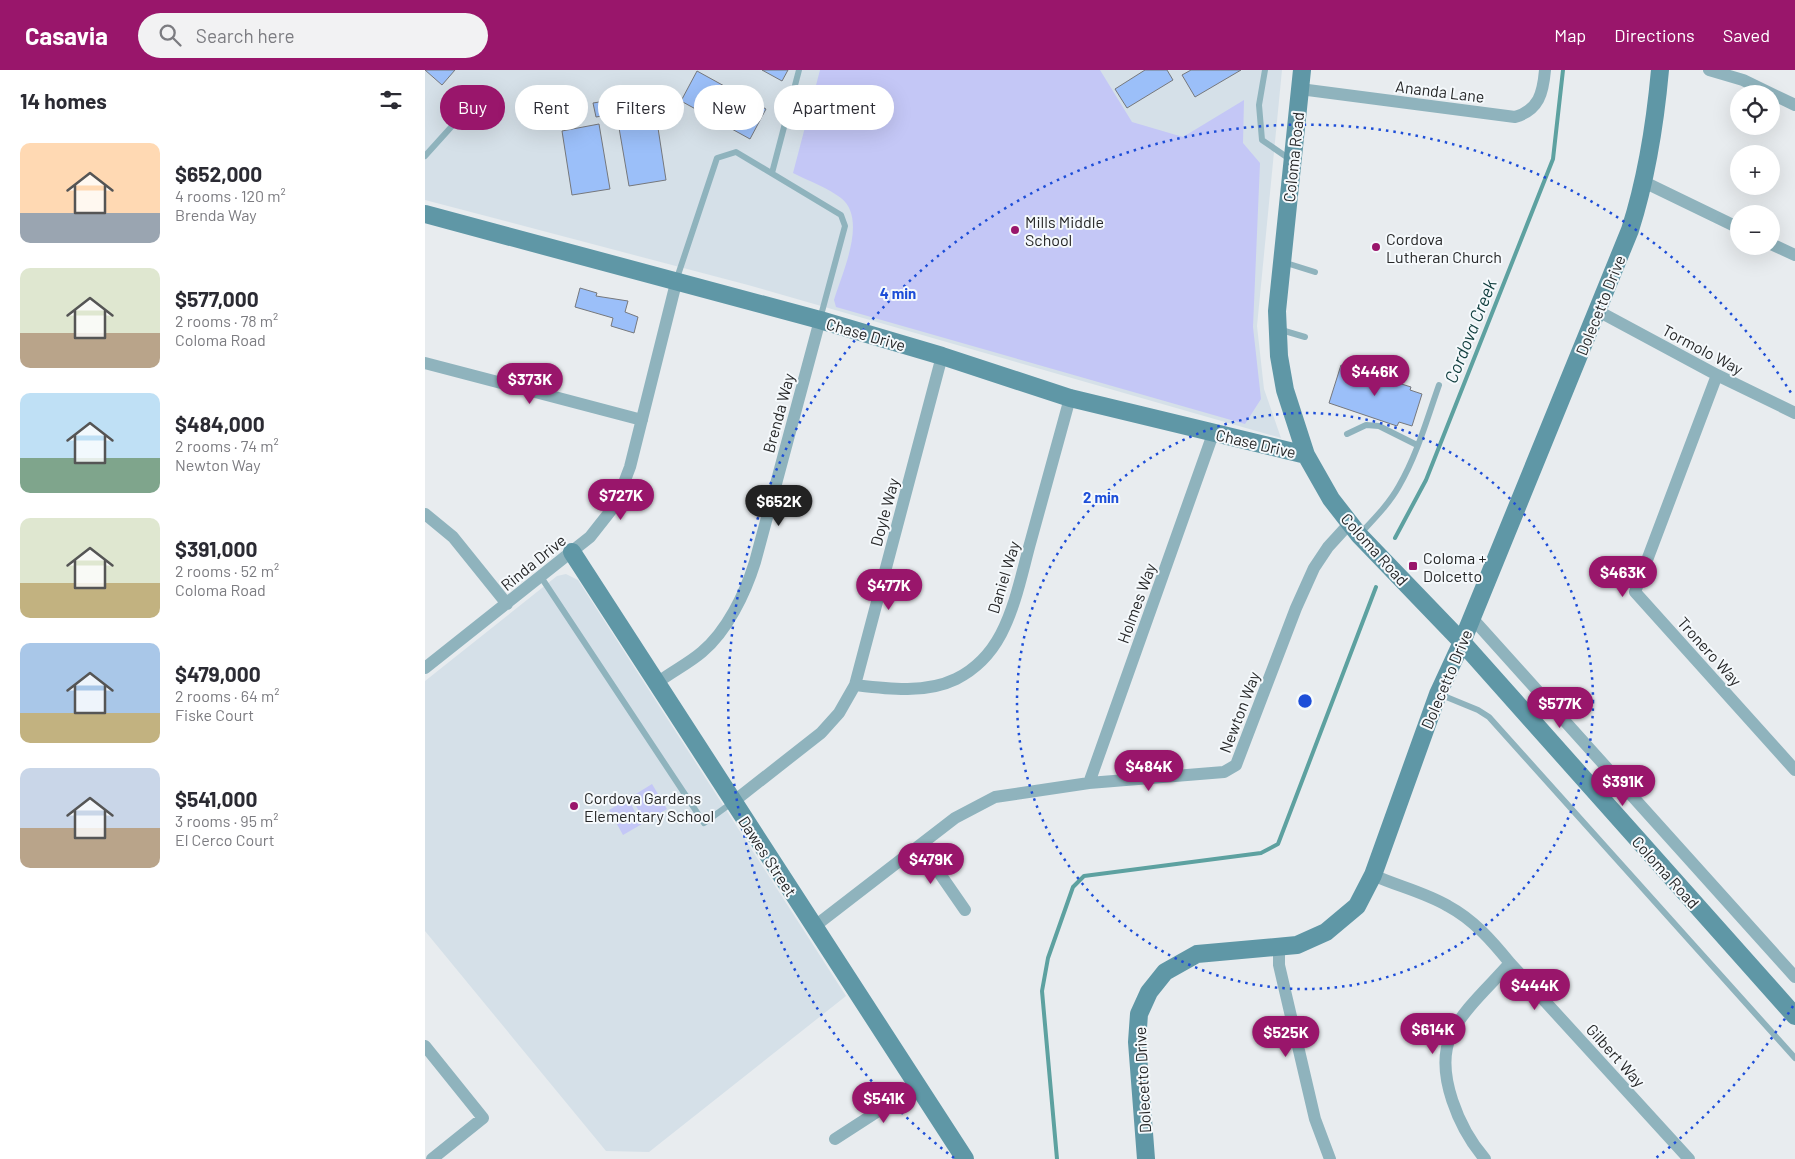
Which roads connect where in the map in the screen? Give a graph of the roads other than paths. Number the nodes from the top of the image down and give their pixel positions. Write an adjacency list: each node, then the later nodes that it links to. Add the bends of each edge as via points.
1 (799, 70): 12 (lane)
2 (1265, 70): 11 (lane, via 1259,105 1262,140)
3 (1303, 70): 7 (street, Coloma Road)
4 (1545, 70): 7 (street, Ananda Lane, via 1539,102 1532,110 1515,117)
5 (1660, 70): 13 (street, Dolecetto Drive)
6 (1709, 70): 8 (street, via 1743,80)
7 (1300, 89): 11 (street, Coloma Road)
8 (1795, 104)
9 (448, 130): 10 (lane)
10 (425, 156)
11 (1293, 160): 18 (street, Coloma Road)
12 (772, 173): 20 (lane, via 736,152 717,158); 22 (lane, via 841,215 845,226)
13 (1645, 182): 15 (street); 21 (street, Dolecetto Drive)
14 (425, 214): 20 (street, Chase Drive)
15 (1730, 224)
16 (1780, 248): 17 (street)
17 (1795, 255)
18 (1281, 262): 19 (lane); 23 (street, Coloma Road)
19 (1315, 272)
20 (676, 283): 22 (street, Chase Drive); 31 (street, Rinda Drive)
21 (1598, 311): 27 (street, Tormolo Way); 41 (street, Dolecetto Drive)
22 (820, 320): 25 (street, Chase Drive); 44 (street, Brenda Way, via 755,562 742,595 722,629 702,652)
23 (1277, 329): 24 (lane); 35 (street, Coloma Road, via 1285,390)
24 (1305, 337)
25 (942, 356): 29 (street, Chase Drive); 45 (street, Doyle Way)
26 (425, 363): 31 (street)
27 (1717, 375): 30 (street, Tormolo Way); 47 (street, Tronero Way, via 1635,592)
28 (1439, 385): 34 (lane)
29 (1070, 398): 32 (street, Chase Drive); 45 (street, Daniel Way, via 1012,610 994,646 970,670 939,685 917,690)
30 (1795, 412)
31 (642, 420): 38 (street, Rinda Drive, via 627,476 615,504 591,537)
32 (1213, 434): 35 (street, Chase Drive); 48 (street, Holmes Way)
33 (1347, 434): 34 (lane, via 1365,426 1379,426)
34 (1417, 445): 37 (lane, via 1399,487 1385,506)
35 (1306, 455): 37 (street, Coloma Road, via 1327,493)
36 (425, 514): 40 (street, via 453,537)
37 (1354, 529): 42 (street, Coloma Road); 48 (street, Newton Way, via 1328,547 1314,568 1295,608 1236,765 1224,772)
38 (572, 552): 39 (street, Rinda Drive); 44 (street, Dawes Street)
39 (541, 577): 40 (street, Rinda Drive); 49 (lane, via 704,823)
40 (507, 604): 43 (street, Rinda Drive)
41 (1472, 618): 42 (street, Dolecetto Drive); 56 (street)
42 (1462, 642): 46 (street, Dolecetto Drive); 57 (street, Coloma Road)
43 (425, 668)
44 (657, 683): 49 (street, Dawes Street)
45 (855, 685): 49 (street, Doyle Way, via 839,713 821,732)
46 (1438, 694): 51 (street, Dolecetto Drive); 59 (lane, via 1473,707 1489,717)
47 (1795, 770)
48 (1089, 783): 50 (street, Newton Way, via 995,797 955,818)
49 (733, 802): 53 (street, Dawes Street)
50 (920, 845): 52 (street); 53 (street, Newton Way)
51 (1373, 875): 54 (street, Dolecetto Drive, via 1357,906 1348,915 1313,939); 55 (street, Gilbert Way, via 1421,893 1462,914 1489,937)
52 (965, 910)
53 (815, 926): 60 (street, Dawes Street)
54 (1279, 948): 64 (street, Dolecetto Drive, via 1197,954 1165,972 1149,992 1139,1014 1137,1042); 65 (street, via 1279,965 1309,1098)
55 (1510, 964): 66 (street, via 1470,1008 1451,1034 1447,1050 1447,1077 1452,1102 1469,1138); 67 (street, Gilbert Way)
56 (1795, 977)
57 (1795, 1016)
58 (425, 1046): 62 (street, via 483,1118)
59 (1795, 1058)
60 (917, 1086): 61 (street); 63 (street, Dawes Street)
61 (835, 1139)
62 (432, 1159)
63 (965, 1159)
64 (1146, 1159)
65 (1330, 1159)
66 (1485, 1159)
67 (1689, 1159)

